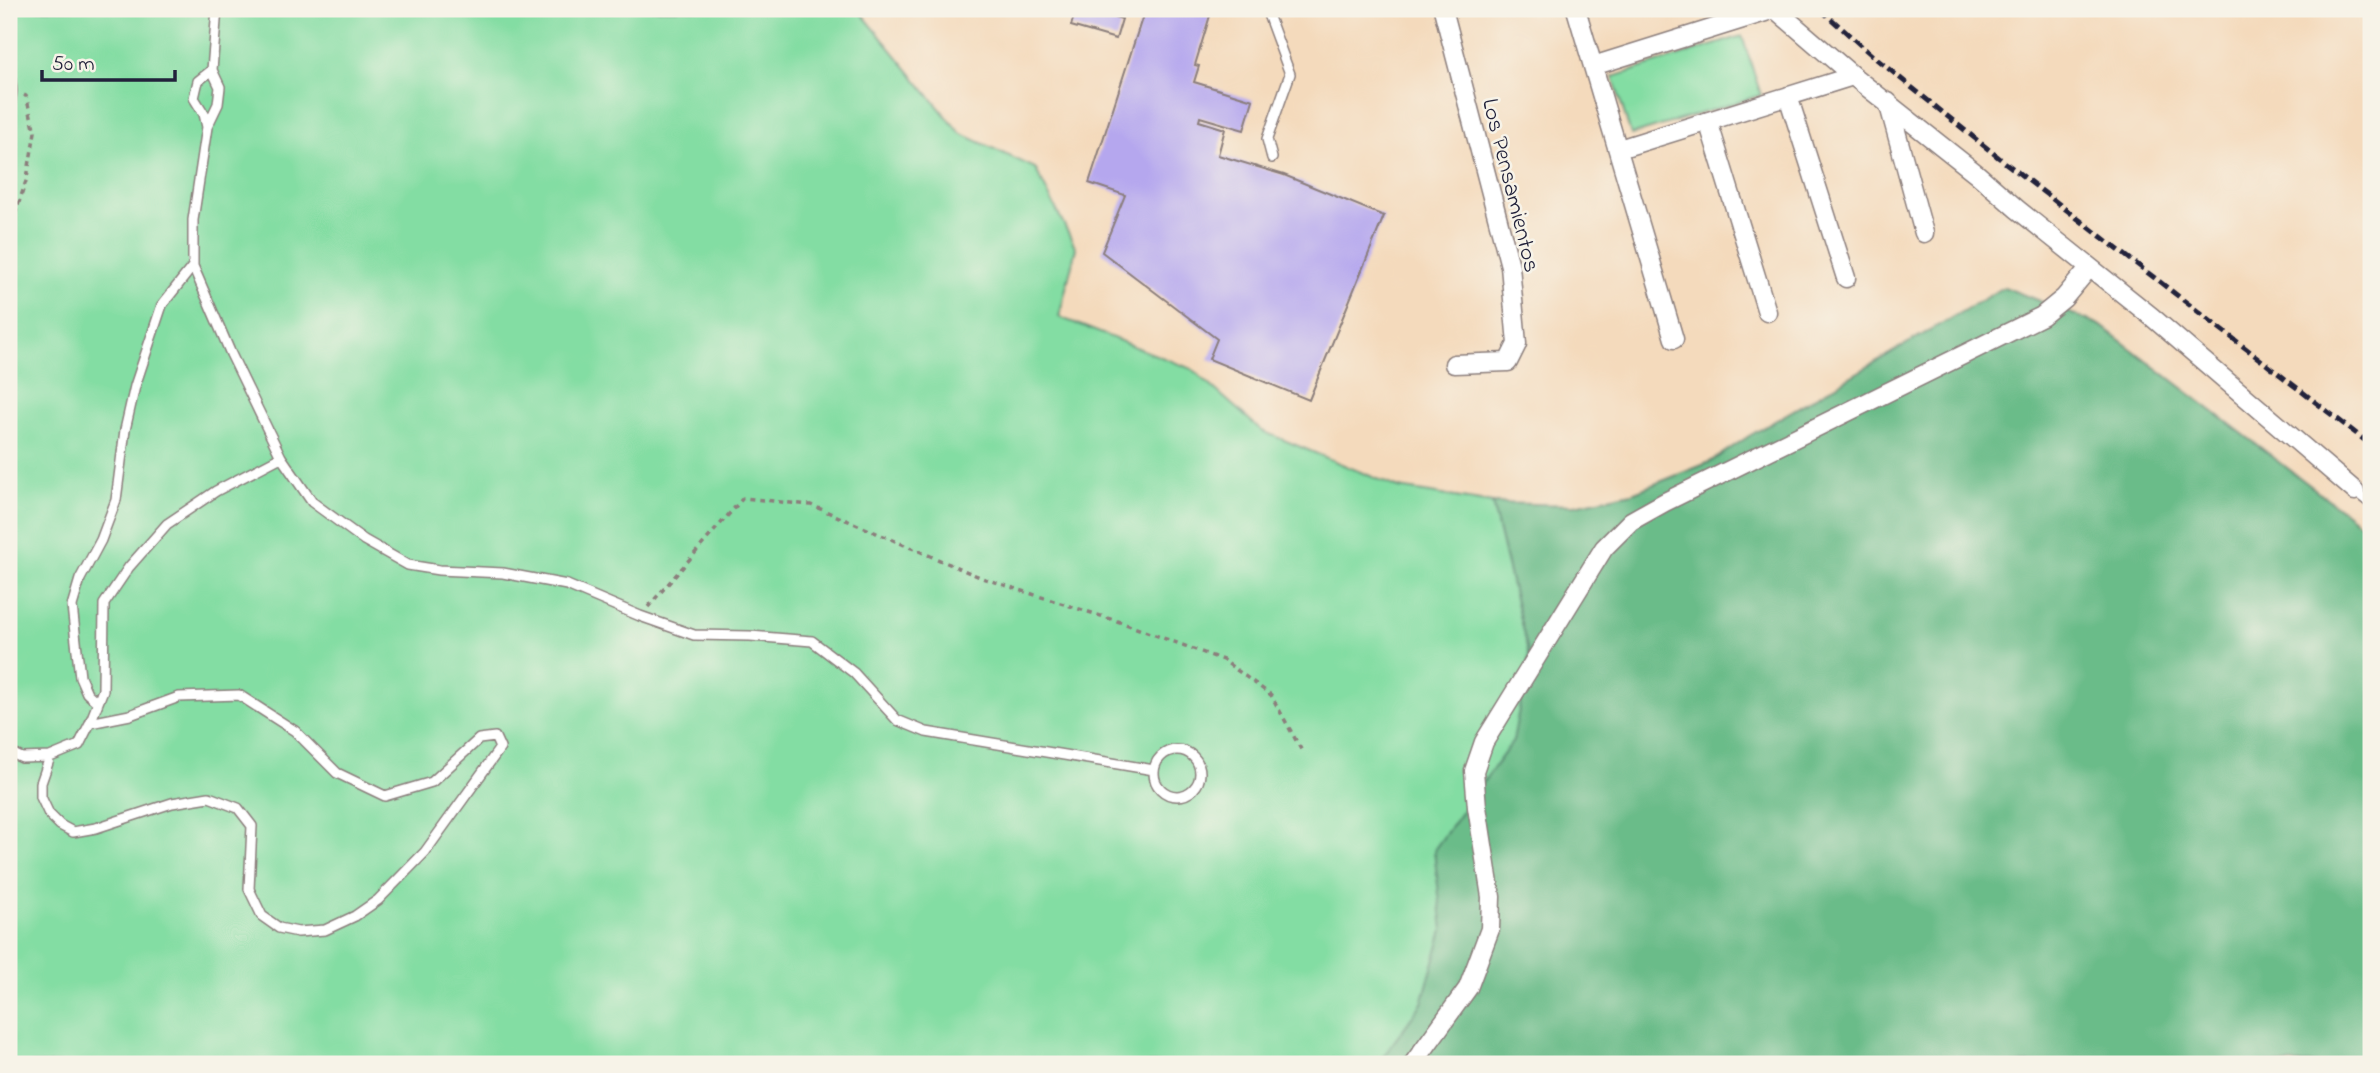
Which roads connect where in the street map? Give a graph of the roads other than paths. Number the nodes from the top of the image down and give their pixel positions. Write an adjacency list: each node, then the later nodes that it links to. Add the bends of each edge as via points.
1 (217, 9): 8 (lane)
2 (1266, 9): 16 (lane, via 1290,74 1267,139)
3 (1443, 9): 23 (street, Los Pensamientos, via 1510,266 1517,344 1508,362)
4 (1576, 9): 7 (street)
5 (1775, 9): 7 (street); 9 (street)
6 (9, 64): 12 (lane)
7 (1593, 66): 15 (street)
8 (212, 71): 14 (lane, via 220,87); 14 (lane, via 198,81 194,98)
9 (1853, 76): 10 (street); 11 (street)
10 (1788, 96): 13 (street); 20 (street)
11 (1888, 103): 17 (street); 19 (street)
12 (9, 113)
13 (1708, 121): 15 (street); 21 (street)
14 (207, 127): 18 (lane, via 193,220)
15 (1619, 149): 22 (street)
16 (1272, 158)
17 (1924, 233)
18 (193, 266): 24 (lane); 27 (lane, via 162,305 135,386 116,500 72,606 80,677)
19 (2090, 268): 25 (street); 32 (street, via 2042,316 1665,502 1631,521 1604,548 1484,742 1474,771 1491,897 1490,929 1468,988)
20 (1846, 278)
21 (1767, 312)
22 (1674, 339)
23 (1454, 364)
24 (281, 457): 27 (lane, via 216,491 167,524 129,566 104,604 103,690); 31 (lane, via 312,502 408,565 503,573 566,585 694,635 812,641 854,673 897,720 926,732)
25 (2363, 493): 26 (lane)
26 (2371, 504)
27 (98, 703): 28 (lane)
28 (90, 723): 30 (lane, via 79,745); 30 (lane, via 130,715 179,697 239,695 295,731 337,773 385,796 432,782 479,739 495,737 500,748 425,852 378,900 325,930 298,932 279,929 262,916 248,889 252,826 238,808 209,797 73,832 54,820 41,797)
29 (9, 752): 30 (lane, via 22,758)
30 (50, 757)
31 (1154, 770): 31 (lane, via 1157,786 1178,796 1195,787 1200,774 1196,761 1181,751 1163,755)
32 (1413, 1064)

